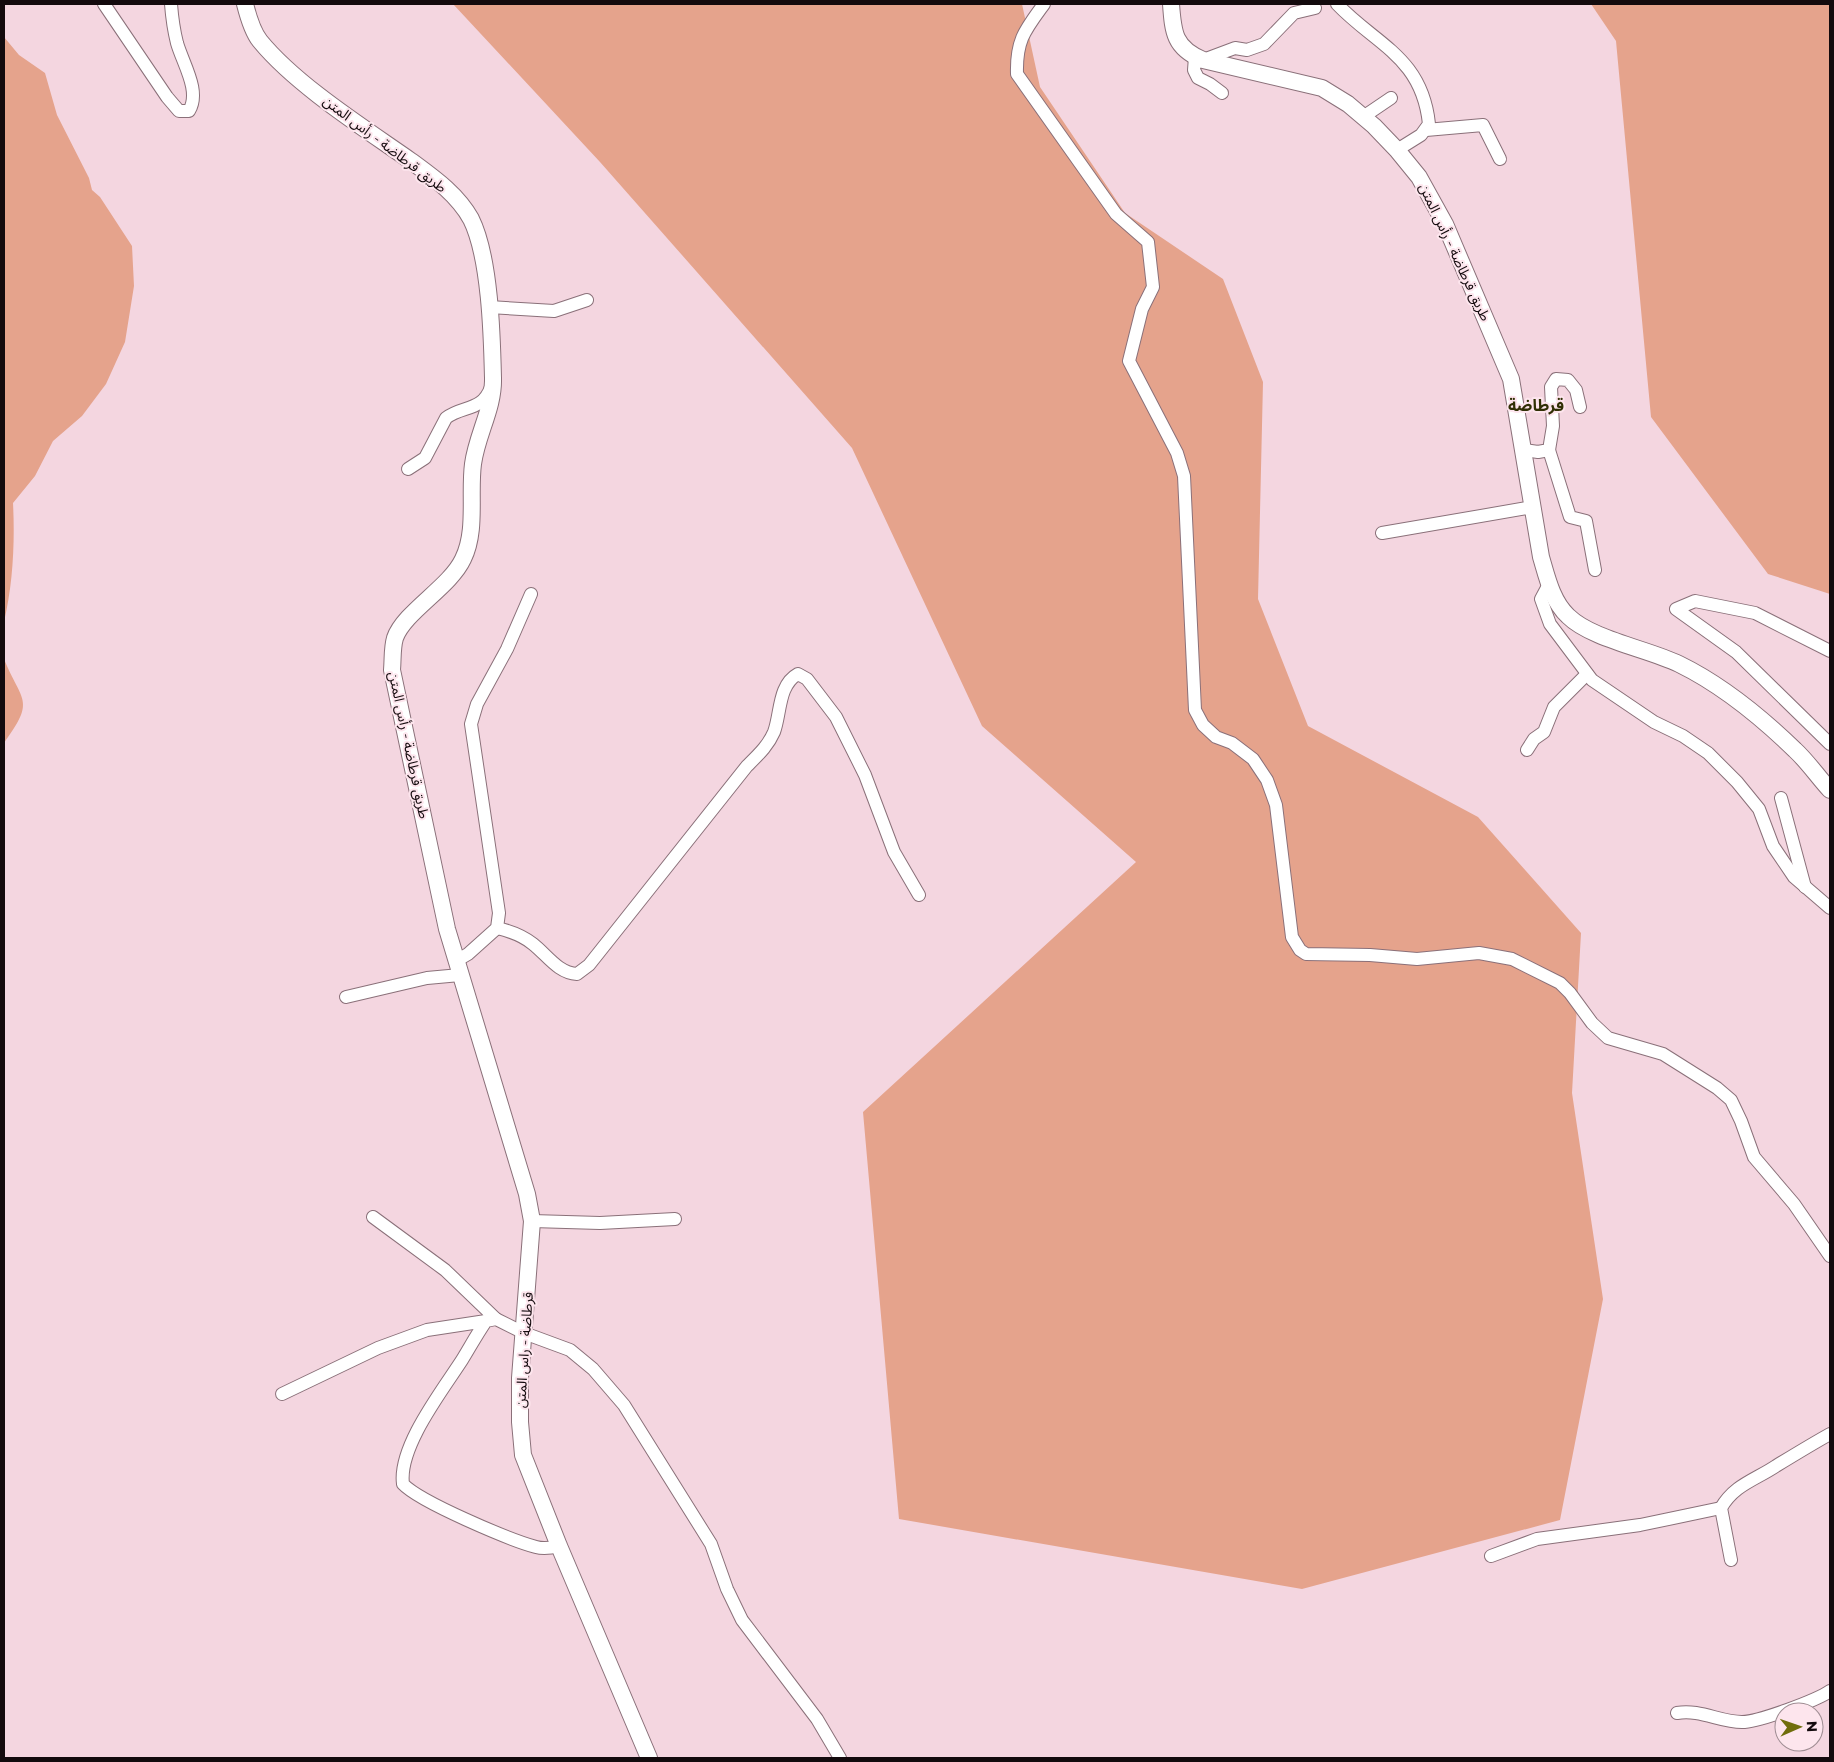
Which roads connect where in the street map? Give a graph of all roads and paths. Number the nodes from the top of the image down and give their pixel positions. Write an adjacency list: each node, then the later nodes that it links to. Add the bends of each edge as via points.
1 (104, 4): 2 (street, via 167,97 179,111 189,112 194,103 192,88 177,43)
2 (171, 4)
3 (245, 4): 16 (main road, طريق قرطاضة - رأس المتن, via 259,40 287,68 458,200 472,221 482,252)
4 (1044, 4): 43 (street, via 1016,51 1017,74 1116,214 1148,242 1153,287 1142,309 1129,361 1177,453 1184,476 1195,710 1203,725 1252,759 1267,780 1276,805 1292,938 1306,954 1417,959 1479,953 1512,959 1560,983 1608,1038 1663,1054 1717,1088 1730,1100 1742,1121 1754,1157 1794,1204)
5 (1337, 4): 12 (street, via 1387,45 1410,71 1426,105 1429,124)
6 (1172, 6): 8 (main road, طريق قرطاضة - رأس المتن, via 1174,36 1185,51)
7 (1315, 8): 8 (street, via 1294,13 1264,44)
8 (1199, 59): 9 (street, via 1194,70 1198,78); 11 (main road, طريق قرطاضة - رأس المتن, via 1322,88)
9 (1222, 93)
10 (1391, 98): 11 (street)
11 (1363, 117): 13 (main road, طريق قرطاضة - رأس المتن)
12 (1426, 130): 13 (street); 14 (street, via 1483,125)
13 (1397, 150): 19 (main road, طريق قرطاضة - رأس المتن, via 1419,177 1445,224 1496,341 1511,379)
14 (1500, 159)
15 (587, 300): 16 (street, via 554,311)
16 (489, 307): 17 (main road, طريق قرطاضة - رأس المتن)
17 (493, 380): 21 (street, via 481,402 446,418 425,458); 37 (main road, طريق قرطاضة - رأس المتن, via 492,400 476,446 470,533 464,558 396,636 393,648 394,678)
18 (1580, 407): 20 (street, via 1576,390 1568,380 1556,379 1551,387 1553,417)
19 (1524, 450): 20 (street); 22 (main road, طريق قرطاضة - رأس المتن)
20 (1549, 450): 24 (street, via 1570,516 1586,521)
21 (408, 469)
22 (1532, 507): 23 (street); 25 (main road, طريق قرطاضة - رأس المتن)
23 (1382, 533)
24 (1595, 570)
25 (1549, 584): 28 (street, via 1541,599 1550,624); 31 (main road, طريق قرطاضة - رأس المتن, via 1568,616 1588,629 1681,665 1744,705)
26 (530, 594): 36 (street, via 507,649 477,704 471,724 498,912)
27 (1830, 651): 29 (street, via 1755,613 1695,601 1676,609 1736,652)
28 (1587, 674): 30 (street, via 1554,707 1544,732); 33 (street, via 1646,717 1708,753 1759,809 1772,846)
29 (1830, 744)
30 (1527, 750)
31 (1830, 785)
32 (1781, 798): 33 (street)
33 (1805, 887): 35 (street)
34 (919, 895): 36 (street, via 894,852 865,776 836,717 807,679 798,674 784,689 774,731 763,750 589,965 577,974 567,973 532,943 513,931)
35 (1830, 908)
36 (497, 928): 38 (street, via 468,954)
37 (447, 929): 38 (main road, قرطاضة - راس المتن)
38 (458, 968): 39 (street); 42 (main road, قرطاضة - راس المتن, via 527,1194)
39 (346, 997)
40 (373, 1218): 44 (street, via 445,1270)
41 (675, 1219): 42 (street, via 600,1224)
42 (532, 1221): 45 (main road, قرطاضة - راس المتن)
43 (1830, 1256)
44 (491, 1320): 45 (street); 46 (street, via 427,1330 378,1348); 49 (street, via 423,1418 402,1476 404,1484 421,1497 537,1548)
45 (524, 1332): 49 (main road, قرطاضة - راس المتن, via 520,1422 523,1455); 55 (street, via 570,1350 593,1369 624,1405 711,1544 742,1620 817,1719)
46 (282, 1394)
47 (1830, 1434): 48 (street, via 1744,1483 1728,1495)
48 (1721, 1508): 50 (street, via 1640,1525 1537,1539); 51 (street)
49 (559, 1546): 54 (main road, قرطاضة - راس المتن)
50 (1491, 1556)
51 (1731, 1560)
52 (1830, 1691): 53 (street, via 1760,1719 1742,1722 1688,1711)
53 (1677, 1713)
54 (649, 1758)
55 (840, 1758)

